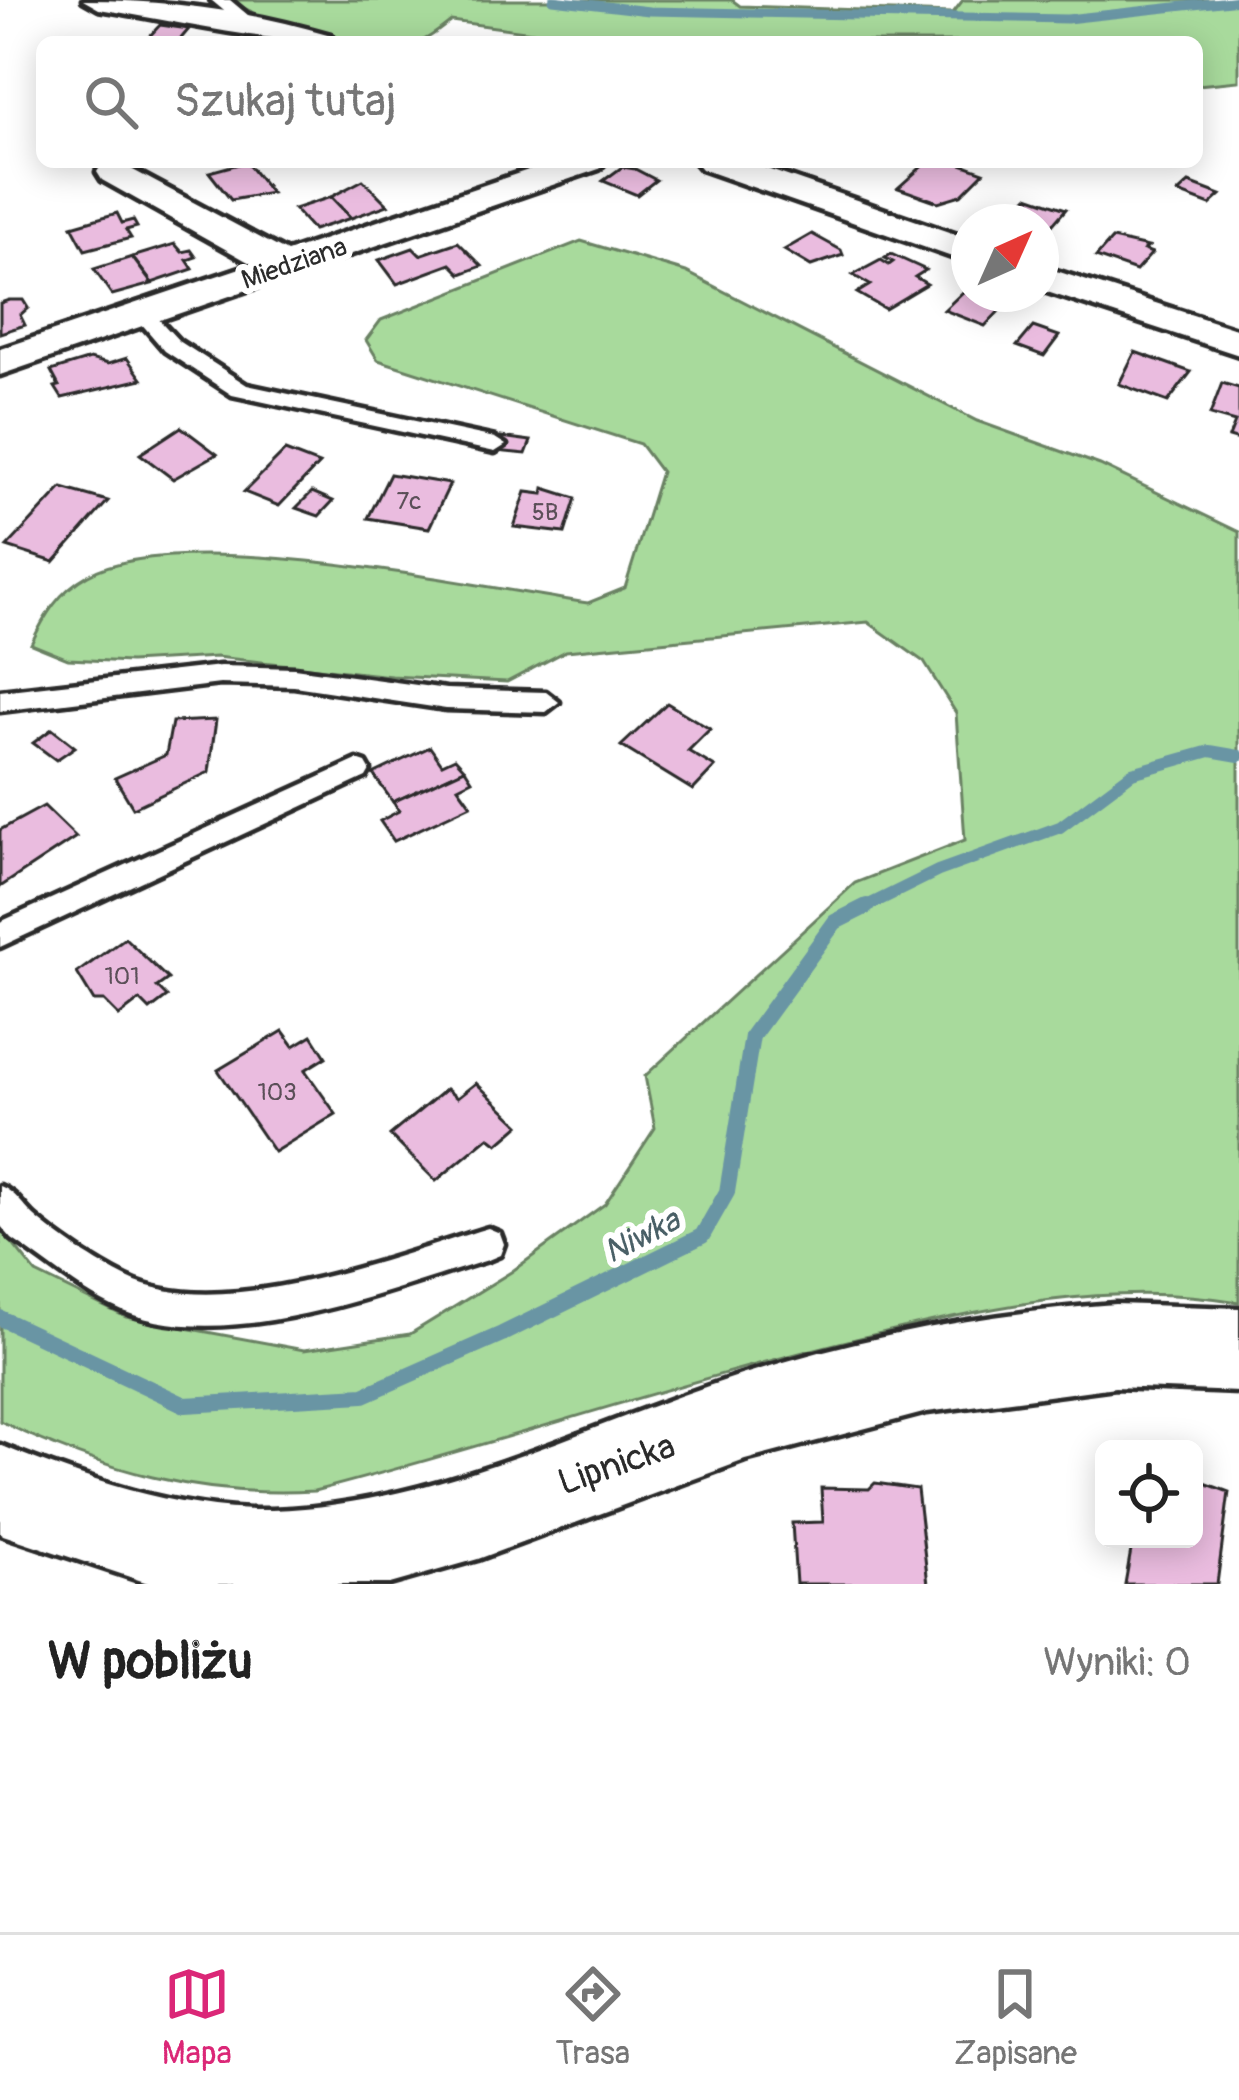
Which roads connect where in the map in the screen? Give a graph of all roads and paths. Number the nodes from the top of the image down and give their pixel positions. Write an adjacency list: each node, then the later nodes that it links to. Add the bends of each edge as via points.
1 (99, 0): 3 (street)
2 (219, 0): 3 (lane)
3 (247, 21): 4 (street)
4 (299, 36)
5 (570, 168): 9 (street, Miedziana)
6 (729, 168): 8 (street)
7 (115, 172): 9 (street)
8 (951, 246)
9 (284, 266): 11 (street, Miedziana)
10 (1059, 283): 12 (street)
11 (144, 315): 13 (street, Miedziana); 14 (lane, via 172,346 240,390)
12 (1239, 344)
13 (0, 363)
14 (495, 445)
15 (0, 701): 16 (lane, via 220,675)
16 (546, 702)
17 (357, 770): 18 (lane)
18 (0, 935)
19 (0, 1201): 20 (lane, via 24,1228 122,1294 207,1313 326,1293)
20 (488, 1244)
21 (1239, 1350): 22 (street, Lipnicka, via 1101,1347 898,1379 745,1417 422,1530 347,1546 201,1551)
22 (0, 1489)

